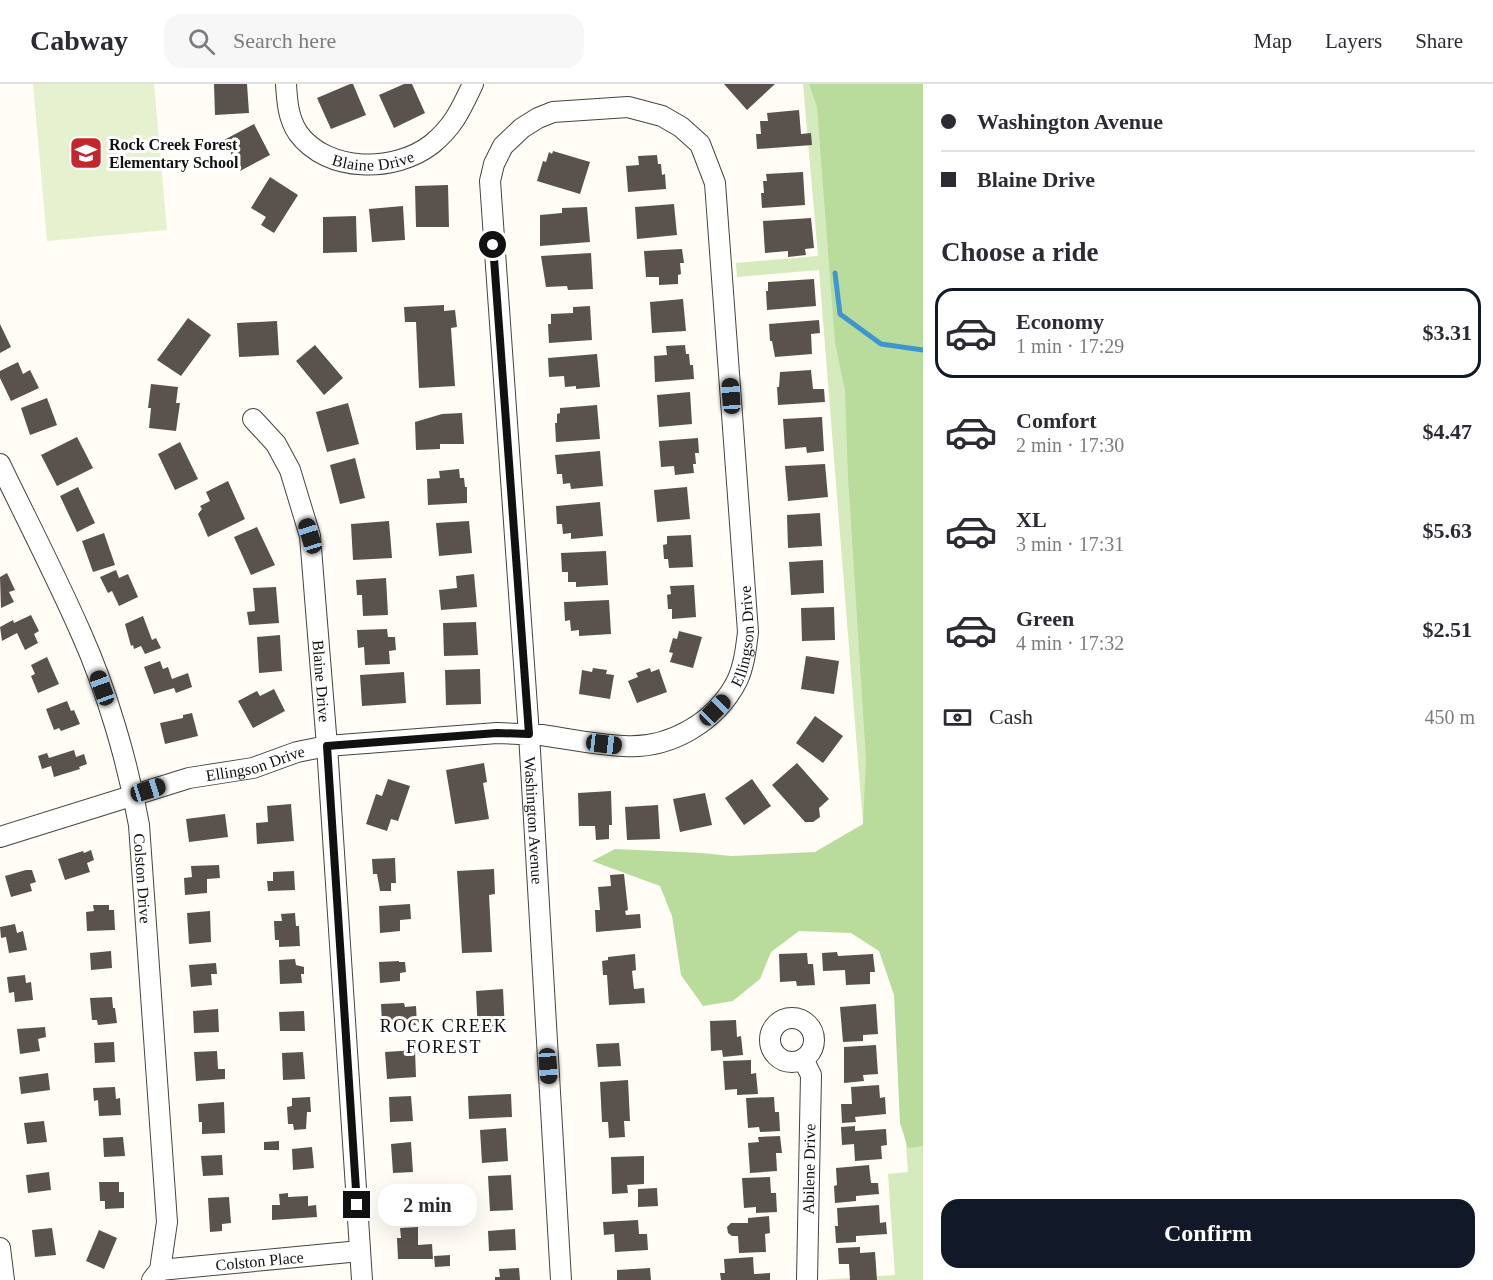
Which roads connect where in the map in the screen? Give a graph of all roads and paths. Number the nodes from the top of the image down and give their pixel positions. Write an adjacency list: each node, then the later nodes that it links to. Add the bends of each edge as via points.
1 (286, 84): 2 (street, Blaine Drive, via 288,112 297,132 328,157 363,165 395,161 430,145 454,123)
2 (473, 84)
3 (503, 146): 6 (street, Washington Avenue, via 494,164 490,198); 6 (street, Ellingson Drive, via 522,128 553,112 628,107 662,116 700,144 715,183 748,632 744,661 728,697 702,723 675,739 625,746)
4 (253, 419): 7 (street, Blaine Drive, via 276,444 290,470 310,536)
5 (0, 464): 8 (street, Colston Drive, via 82,634)
6 (529, 734): 7 (street, Ellingson Drive); 16 (street, Washington Avenue)
7 (327, 746): 8 (street, Ellingson Drive, via 253,768 189,778); 12 (street, Blaine Drive)
8 (134, 794): 9 (street, Ellingson Drive); 13 (street, Colston Drive, via 167,1222)
9 (0, 837)
10 (803, 1059): 17 (street, Abilene Drive, via 811,1075)
11 (0, 1248): 14 (street)
12 (360, 1251): 13 (street, Colston Place); 15 (street, Blaine Drive)
13 (156, 1275)
14 (4, 1280)
15 (362, 1280)
16 (561, 1280)
17 (807, 1280)

